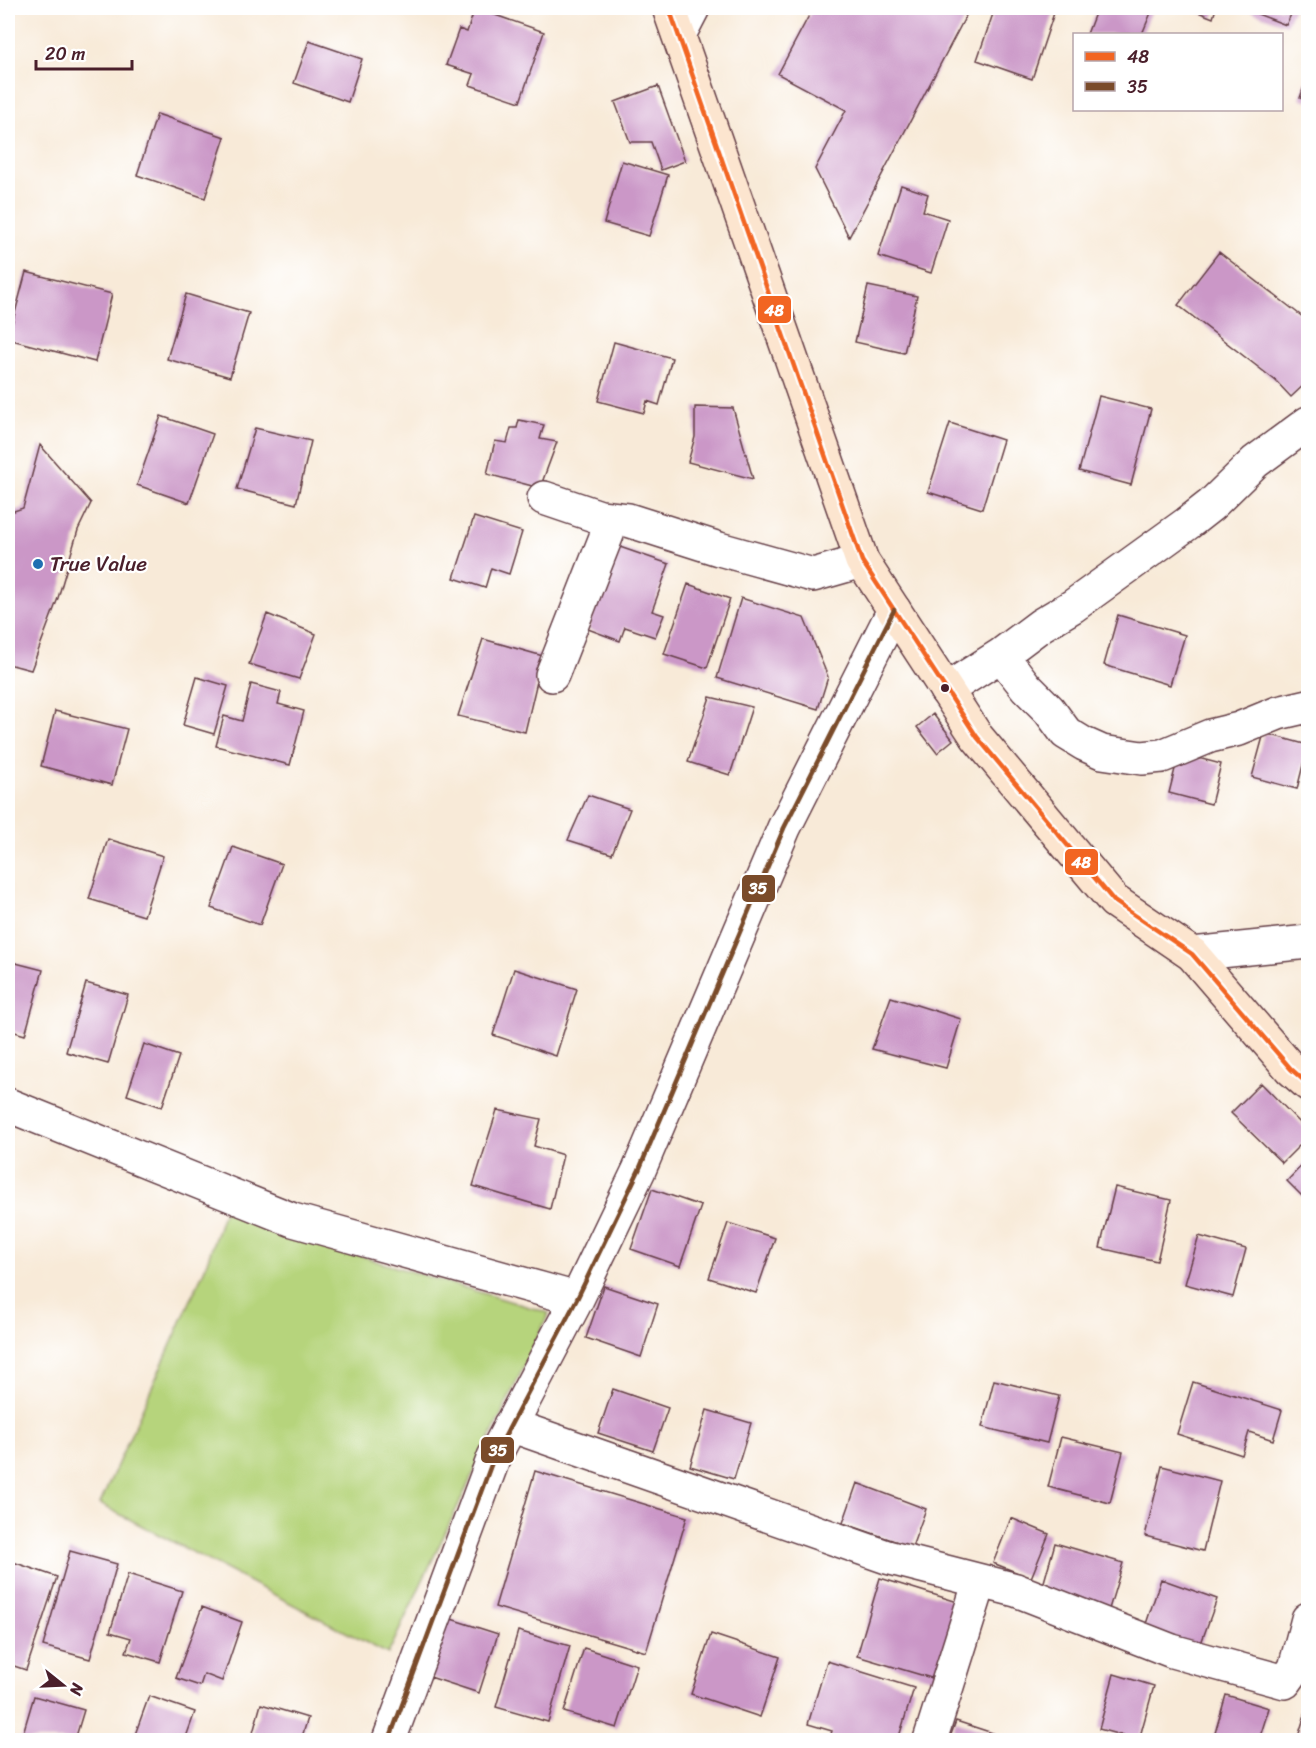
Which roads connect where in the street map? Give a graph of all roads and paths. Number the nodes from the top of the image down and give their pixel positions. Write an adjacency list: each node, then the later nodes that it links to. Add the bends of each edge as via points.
1 (680, 17): 5 (main road)
2 (1308, 423): 7 (street, via 1255,462 1188,523)
3 (544, 498): 4 (street)
4 (613, 519): 5 (street, via 813,575); 8 (street)
5 (862, 561): 6 (main road)
6 (894, 610): 9 (main road); 15 (street, via 784,828 639,1170)
7 (1001, 656): 9 (street); 10 (street, via 1066,733 1102,752 1142,759 1162,756 1210,736)
8 (552, 675)
9 (946, 690): 12 (main road, via 977,738 1114,901)
10 (1308, 706)
11 (1308, 942): 12 (street)
12 (1192, 954): 13 (main road, via 1290,1069)
13 (1308, 1084)
14 (8, 1105): 15 (street, via 292,1220)
15 (577, 1299): 16 (street)
16 (510, 1425): 17 (street, via 887,1557); 19 (street, via 494,1457)
17 (980, 1581): 18 (street, via 1017,1590 1172,1651 1285,1682 1295,1668); 20 (street)
18 (1308, 1619)
19 (389, 1740)
20 (930, 1740)

